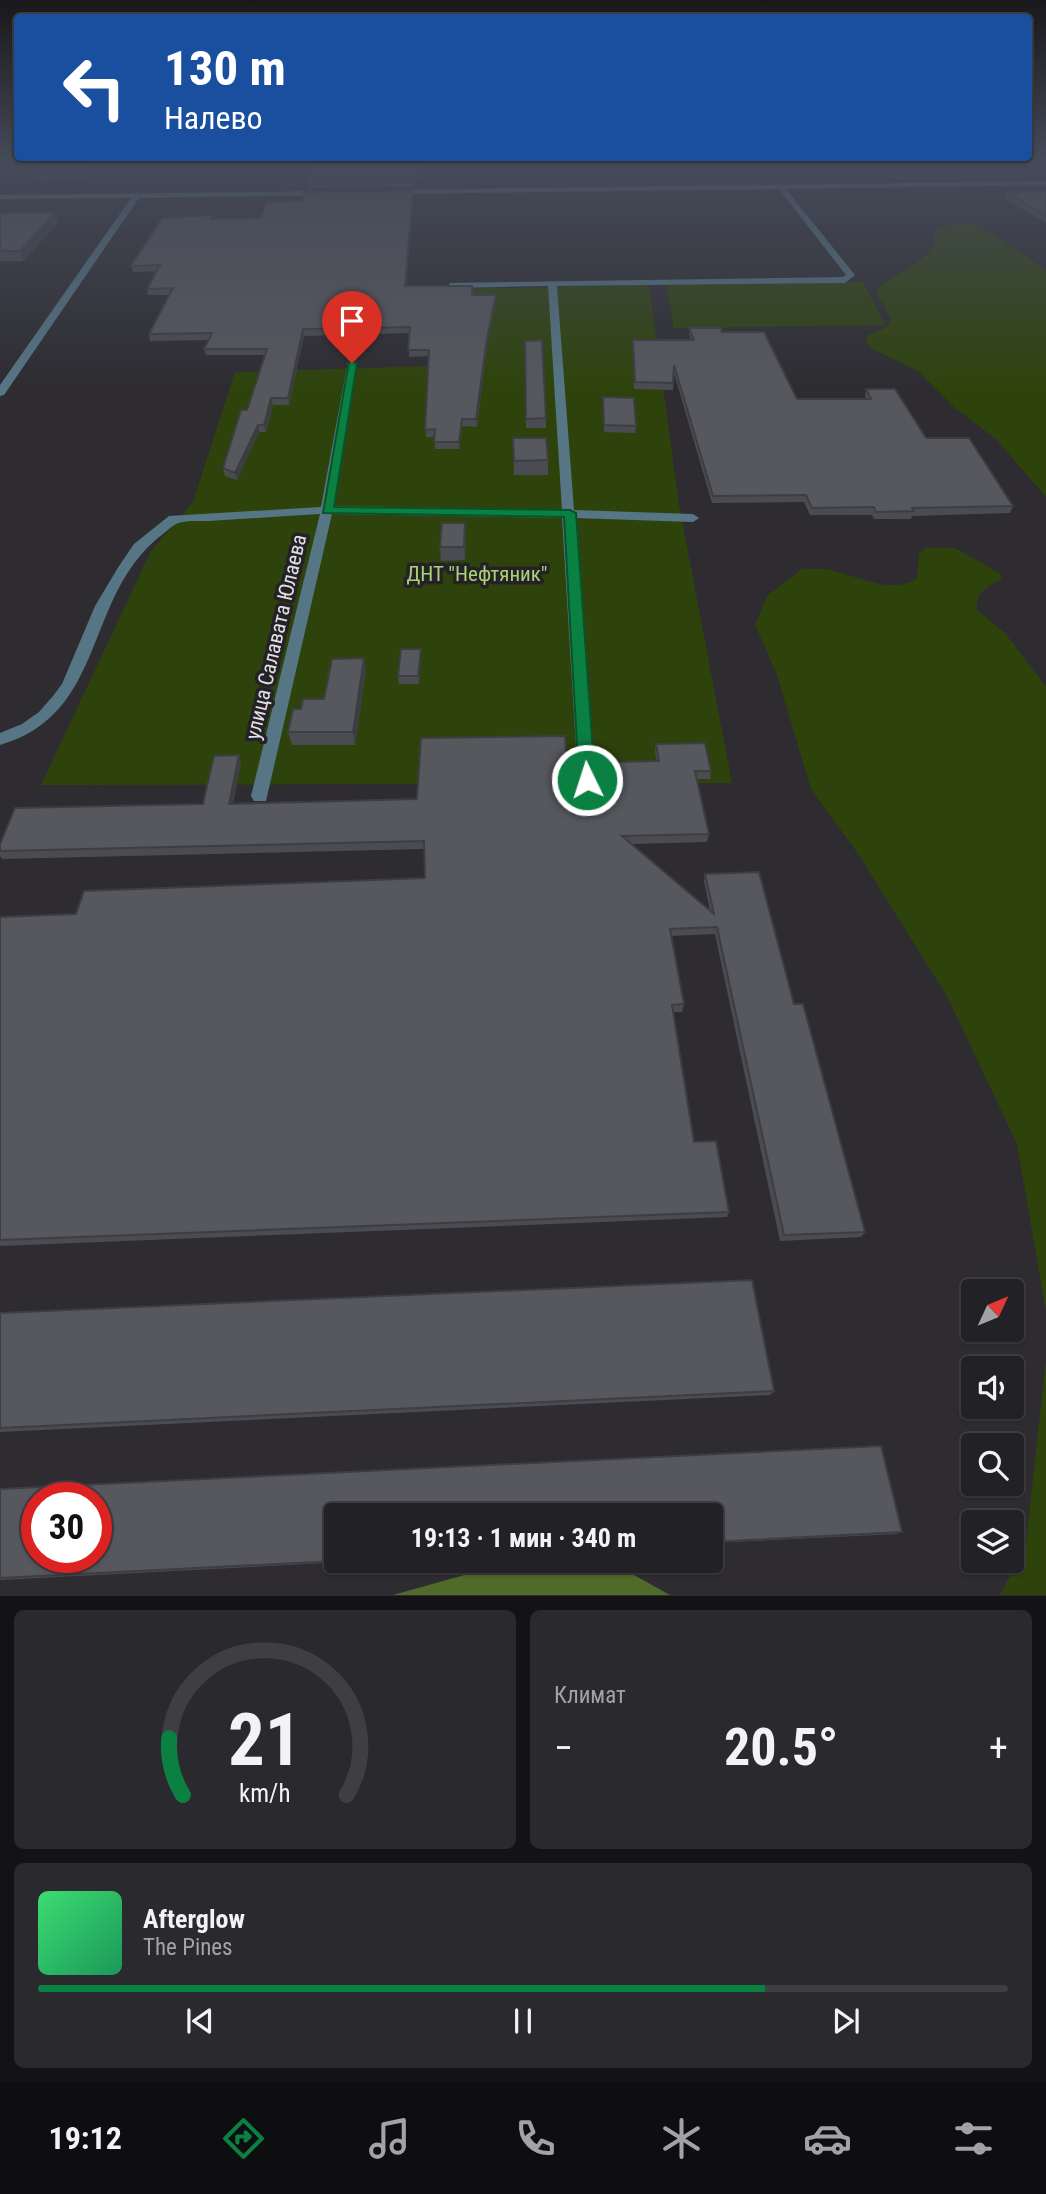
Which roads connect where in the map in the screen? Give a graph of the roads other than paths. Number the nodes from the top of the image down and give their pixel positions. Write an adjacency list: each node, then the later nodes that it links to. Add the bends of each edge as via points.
1 (106, 238): 6 (street)
2 (822, 238): 3 (street, via 851,275 845,280)
3 (551, 283): 4 (street); 8 (street)
4 (453, 285)
5 (352, 363): 7 (street, улица Салавата Юлаева)
6 (0, 393)
7 (327, 510): 8 (street); 10 (street, via 174,519 139,547 126,566 102,606 59,700 28,728); 12 (street, улица Салавата Юлаева)
8 (570, 513): 9 (street); 11 (street)
9 (693, 518)
10 (0, 739)
11 (587, 780)
12 (260, 796)

